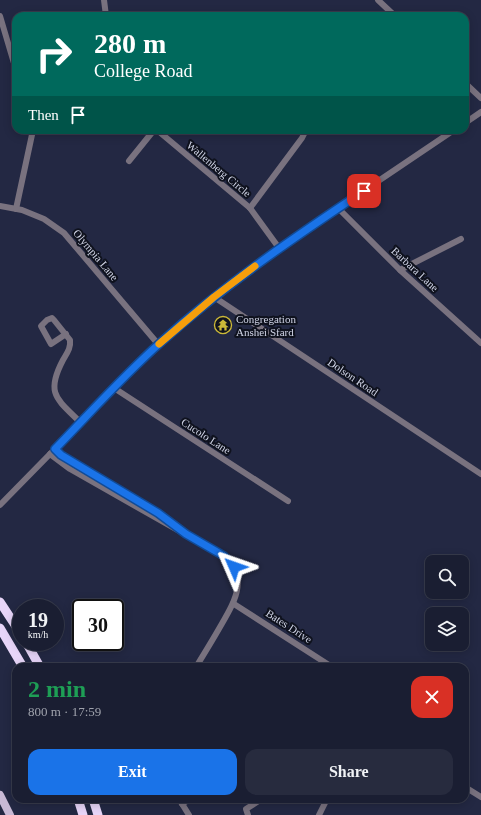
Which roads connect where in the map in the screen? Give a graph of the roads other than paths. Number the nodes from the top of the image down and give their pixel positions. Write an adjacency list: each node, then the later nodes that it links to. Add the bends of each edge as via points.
1 (104, 0): 3 (street)
2 (378, 0): 4 (street)
3 (106, 12)
4 (391, 12)
5 (0, 16): 6 (street)
6 (12, 56)
7 (469, 87): 8 (street)
8 (481, 98)
9 (481, 112): 10 (street)
10 (469, 120)
11 (32, 134): 20 (street)
12 (152, 134): 16 (street)
13 (160, 134): 18 (street, Wallenberg Circle)
14 (304, 134): 18 (street, Wallenberg Circle)
15 (448, 134): 19 (street)
16 (129, 162)
17 (0, 206): 20 (street, Olympia Lane)
18 (250, 208): 22 (street, Wallenberg Circle)
19 (338, 208): 22 (street); 23 (street, Barbara Lane)
20 (16, 209): 27 (street, Olympia Lane, via 44,219 64,233)
21 (461, 239): 23 (street)
22 (279, 248): 24 (street)
23 (400, 270): 26 (street, Barbara Lane)
24 (214, 297): 27 (street); 32 (street, Dolson Road)
25 (66, 334): 29 (street, via 70,345 55,375 55,391 61,403)
26 (481, 343)
27 (158, 344): 28 (street)
28 (114, 388): 29 (street); 33 (street, Cucolo Lane)
29 (81, 423): 30 (street)
30 (55, 449): 31 (street); 35 (street, via 158,513)
31 (50, 454): 34 (street); 35 (street, via 70,469)
32 (481, 474)
33 (288, 501)
34 (0, 505)
35 (186, 534): 37 (street, via 224,556 234,567 238,580)
36 (0, 602): 38 (highway)
37 (234, 604): 43 (street); 44 (street, Bates Drive)
38 (12, 620)
39 (0, 628): 41 (highway)
40 (31, 651): 42 (highway)
41 (21, 663)
42 (38, 663)
43 (198, 663)
44 (326, 663)
45 (469, 790): 47 (street)
46 (0, 795): 53 (main road)
47 (481, 797)
48 (79, 803): 54 (highway)
49 (94, 803): 55 (highway)
50 (181, 803): 56 (street)
51 (255, 803): 57 (street, via 246,809)
52 (325, 803): 58 (street)
53 (10, 815)
54 (82, 815)
55 (98, 815)
56 (189, 815)
57 (248, 815)
58 (319, 815)

